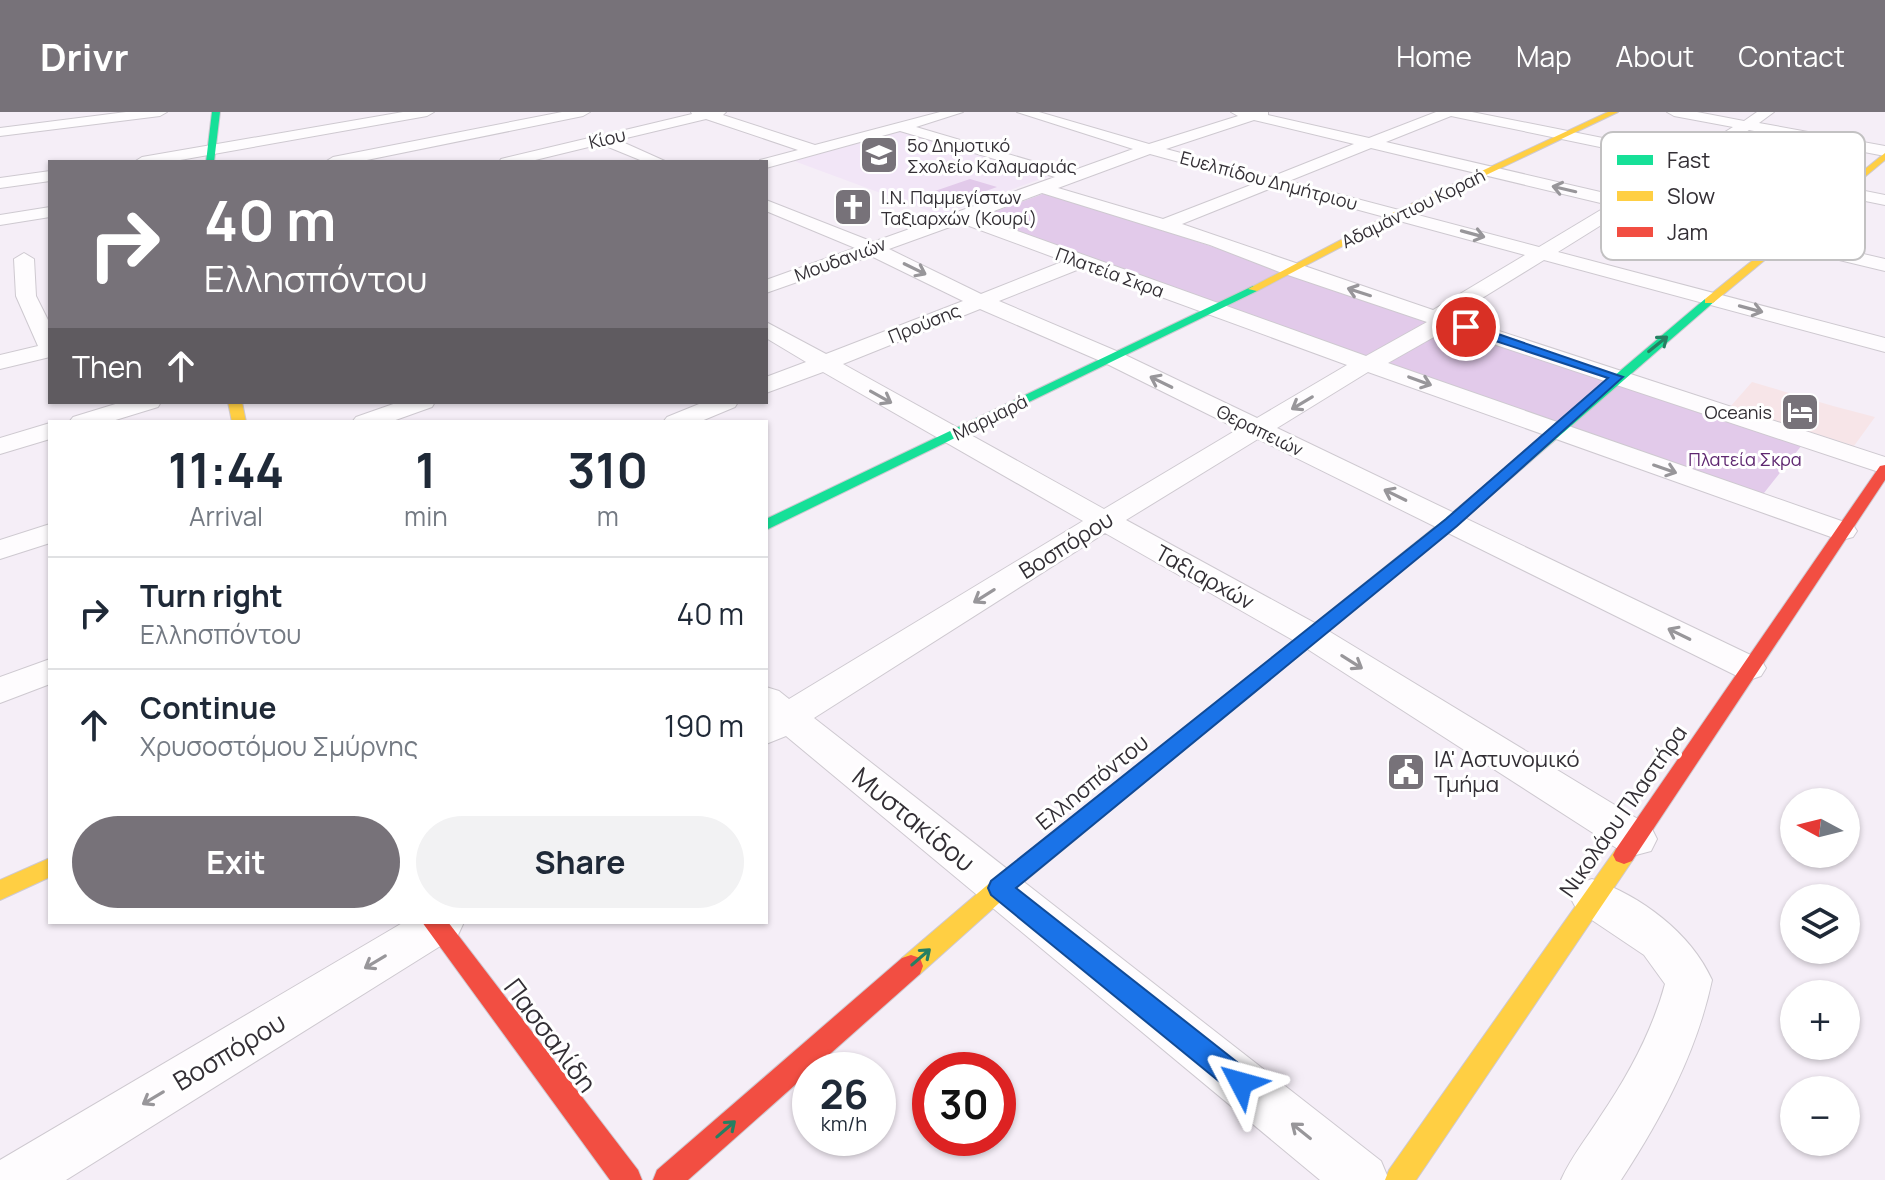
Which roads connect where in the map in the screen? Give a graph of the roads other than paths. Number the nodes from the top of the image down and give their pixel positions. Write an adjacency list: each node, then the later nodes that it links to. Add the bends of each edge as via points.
1 (160, 112): 17 (street)
2 (216, 112): 39 (main road)
3 (427, 112): 15 (street)
4 (537, 112): 18 (street)
5 (583, 112): 18 (street)
6 (735, 112): 32 (street)
7 (956, 112): 32 (street)
8 (1024, 112): 19 (street, Ευελπίδου Δημήτριου)
9 (1450, 112): 26 (street); 30 (street)
10 (1614, 112): 26 (main road, Αδαμάντιου Κοραή)
11 (1674, 112): 20 (street)
12 (1767, 112): 20 (street, Βοσπόρου)
13 (708, 113): 27 (street, Κίου); 34 (street)
14 (1253, 113): 30 (street); 33 (street, Μουδανιών)
15 (386, 116): 29 (street); 39 (street)
16 (1103, 116): 19 (street)
17 (68, 118): 22 (street)
18 (553, 119): 27 (street); 29 (street)
19 (1073, 125): 25 (street); 33 (street, Ευελπίδου Δημήτριου)
20 (1746, 125): 23 (street, Βοσπόρου); 24 (street)
21 (906, 129): 36 (street)
22 (0, 132)
23 (1735, 132)
24 (1780, 132)
25 (1043, 134)
26 (1566, 136): 31 (street); 45 (main road, Αδαμάντιου Κοραή)
27 (601, 139): 42 (street, Κίου); 43 (street)
28 (1013, 142): 36 (street)
29 (433, 143): 38 (street); 41 (street)
30 (1369, 143): 45 (street); 49 (street)
31 (1601, 143)
32 (839, 144): 34 (street)
33 (1149, 149): 49 (street, Ευελπίδου Δημήτριου); 59 (street, Μουδανιών)
34 (814, 150): 44 (street)
35 (1865, 150): 37 (street)
36 (984, 151): 47 (street)
37 (1885, 154): 46 (main road, Ελλησπόντου)
38 (458, 156)
39 (211, 157): 40 (street)
40 (170, 160)
41 (344, 160)
42 (515, 160)
43 (654, 160)
44 (768, 162)
45 (1488, 171): 53 (street, one-way to 45); 56 (main road, Αδαμάντιου Κοραή)
46 (1865, 172)
47 (1062, 174)
48 (48, 176): 50 (street)
49 (1273, 182): 56 (street, Ευελπίδου Δημήτριου); 61 (street)
50 (0, 183)
51 (1048, 190): 61 (street)
52 (1865, 196): 54 (street)
53 (1601, 197)
54 (1885, 200)
55 (48, 212): 60 (street)
56 (1397, 214): 63 (street, Ευελπίδου Δημήτριου, one-way to 63); 71 (main road, Αδαμάντιου Κοραή)
57 (776, 216): 62 (street, Θεραπειών)
58 (1601, 217): 63 (street, Βοσπόρου)
59 (964, 218): 62 (street, Μουδανιών); 68 (street, Πλατεία Σκρα)
60 (0, 220)
61 (1164, 225): 71 (street)
62 (871, 248): 72 (street, Μουδανιών); 75 (street, Θεραπειών, one-way to 75)
63 (1541, 252): 74 (street, Ευελπίδου Δημήτριου); 78 (street, Βοσπόρου)
64 (48, 254): 65 (street)
65 (24, 259): 69 (street); 73 (street)
66 (1760, 260): 74 (main road, Ελλησπόντου)
67 (1864, 260): 70 (street)
68 (1083, 261): 75 (street, Προύσης); 77 (street, Πλατεία Σκρα)
69 (0, 263)
70 (1885, 265)
71 (1289, 269): 77 (main road, Αδαμάντιου Κοραή); 78 (street, one-way to 71)
72 (768, 286)
73 (26, 296): 76 (street); 80 (street)
74 (1714, 299): 81 (street, Ευελπίδου Δημήτριου, one-way to 81); 87 (main road, Ελλησπόντου, one-way to 74)
75 (980, 301): 83 (street, Θεραπειών); 86 (street, Προύσης)
76 (0, 302)
77 (1214, 310): 83 (main road, Μαρμαρά); 84 (street, Πλατεία Σκρα)
78 (1438, 321): 84 (street, Βοσπόρου); 87 (street)
79 (768, 330): 86 (street, Ταξιαρχών)
80 (48, 344)
81 (1885, 345)
82 (48, 349): 85 (street)
83 (1113, 358): 95 (street, Θεραπειών, one-way to 83); 98 (main road, Μαρμαρά)
84 (1372, 361): 95 (street, Βοσπόρου, one-way to 95); 96 (street, Πλατεία Σκρα, one-way to 96)
85 (0, 362)
86 (822, 364): 88 (street, Προύσης); 98 (street, Ταξιαρχών, one-way to 98)
87 (1617, 377): 96 (main road, Ελλησπόντου); 100 (street)
88 (768, 385)
89 (141, 404): 92 (street)
90 (721, 404): 94 (street)
91 (420, 408): 93 (street)
92 (94, 416)
93 (373, 420)
94 (681, 420)
95 (1258, 429): 101 (street, Βοσπόρου); 102 (street, Θεραπειών, one-way to 95)
96 (1556, 431): 102 (main road, Ελλησπόντου); 104 (street, Πλατεία Σκρα, one-way to 104)
97 (48, 432): 99 (street)
98 (951, 436): 101 (street, Ταξιαρχών); 103 (main road, Μαρμαρά)
99 (0, 446)
100 (1885, 467): 104 (main road, Νικολάου Πλαστήρα)
101 (1104, 521): 107 (street, Ταξιαρχών); 111 (street, Βοσπόρου, one-way to 111)
102 (1451, 522): 107 (main road, Ελλησπόντου); 108 (street, Θεραπειών, one-way to 102)
103 (768, 524)
104 (1842, 531): 108 (main road, Νικολάου Πλαστήρα)
105 (48, 534): 106 (street)
106 (0, 550)
107 (1310, 635): 112 (street, Ταξιαρχών, one-way to 112); 114 (main road, Ελλησπόντου)
108 (1749, 668): 112 (main road, Νικολάου Πλαστήρα)
109 (48, 672): 110 (street)
110 (0, 691)
111 (773, 716): 114 (street, Μυστακίδου)
112 (1636, 839): 116 (main road, Νικολάου Πλαστήρα)
113 (48, 868): 115 (main road)
114 (1000, 888): 121 (main road, Ελλησπόντου, one-way to 114); 122 (street, Μυστακίδου, one-way to 114)
115 (0, 891)
116 (1592, 897): 123 (main road, Νικολάου Πλαστήρα); 124 (street, via 1660,941 1689,980 1684,1007 1621,1137)
117 (435, 924): 119 (street, Βοσπόρου, one-way to 119)
118 (438, 924): 120 (main road, Πασσαλίδη)
119 (17, 1180)
120 (628, 1180)
121 (667, 1180)
122 (1362, 1180)
123 (1399, 1180)
124 (1588, 1180)

